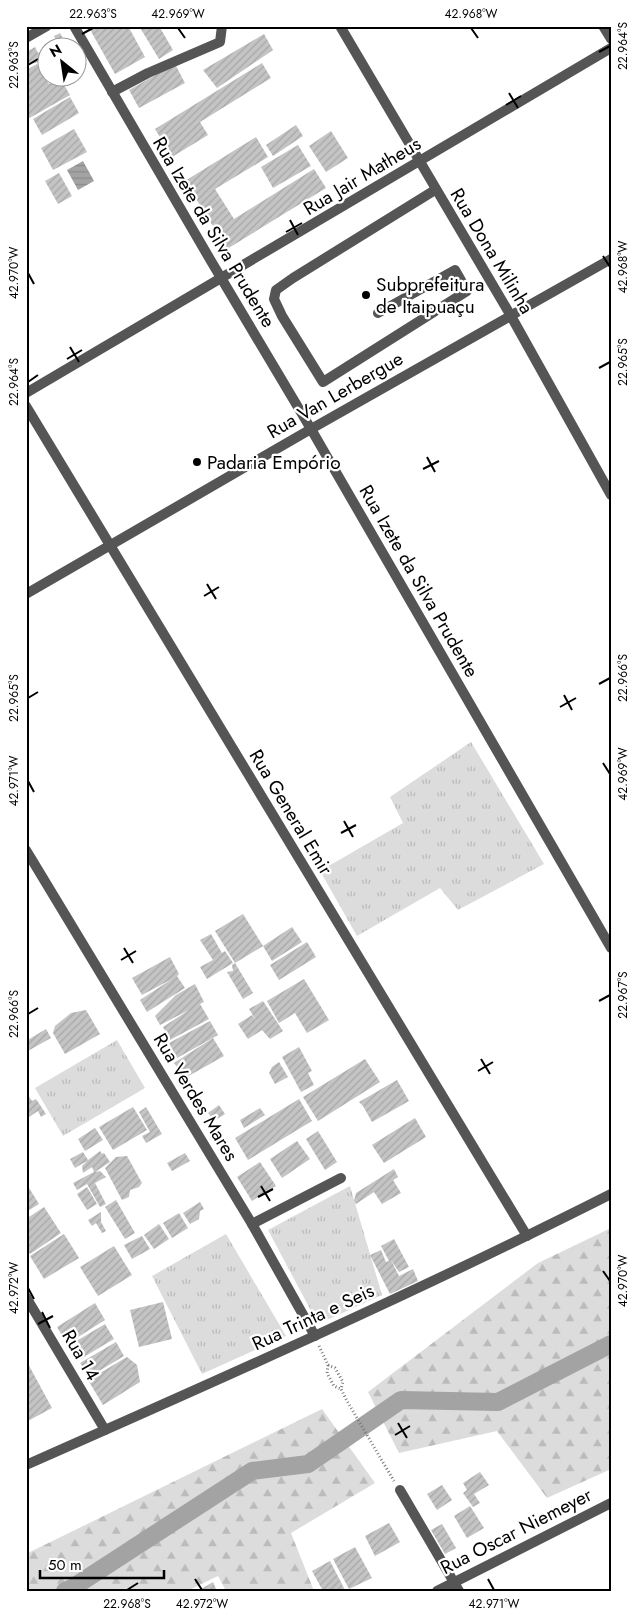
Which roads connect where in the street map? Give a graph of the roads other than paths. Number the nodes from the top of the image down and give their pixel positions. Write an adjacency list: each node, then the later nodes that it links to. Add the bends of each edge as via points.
1 (47, 26): 6 (street)
2 (74, 26): 9 (street, Rua Izete da Silva Prudente)
3 (222, 26): 9 (street, via 220,42)
4 (340, 26): 10 (street, Rua Dona Milinha)
5 (603, 26): 7 (street)
6 (26, 38)
7 (611, 39)
8 (611, 48): 10 (street, Rua Jair Matheus)
9 (112, 92): 13 (street, Rua Izete da Silva Prudente)
10 (420, 162): 11 (street, Rua Dona Milinha); 13 (street, Rua Jair Matheus)
11 (435, 190): 14 (street, via 293,278 276,290 274,299 323,382 467,291 455,270); 15 (street, Rua Dona Milinha)
12 (611, 259): 15 (street, Rua Van Lerbergue)
13 (222, 277): 16 (street, Rua Jair Matheus); 18 (street, Rua Izete da Silva Prudente)
14 (378, 313)
15 (510, 316): 18 (street, Rua Van Lerbergue); 19 (street, Rua Dona Milinha)
16 (26, 393)
17 (26, 406): 20 (street, Rua General Emir)
18 (311, 429): 20 (street, Rua Van Lerbergue); 23 (street, Rua Izete da Silva Prudente)
19 (611, 495)
20 (110, 545): 21 (street, Rua Van Lerbergue); 27 (street, Rua General Emir)
21 (26, 594)
22 (26, 850): 26 (street, Rua Verdes Mares)
23 (611, 948)
24 (341, 1178): 26 (street)
25 (611, 1194): 27 (street, Rua Trinta e Seis)
26 (252, 1224): 29 (street, Rua Verdes Mares)
27 (527, 1236): 29 (street, Rua Trinta e Seis)
28 (26, 1297): 30 (street, Rua 14)
29 (314, 1336): 30 (street, Rua Trinta e Seis)
30 (105, 1430): 31 (street, Rua Trinta e Seis)
31 (26, 1465)
32 (400, 1490): 34 (street)
33 (611, 1503): 34 (street, Rua Oscar Niemeyer)
34 (456, 1587): 35 (street, Rua Oscar Niemeyer)
35 (437, 1591)

